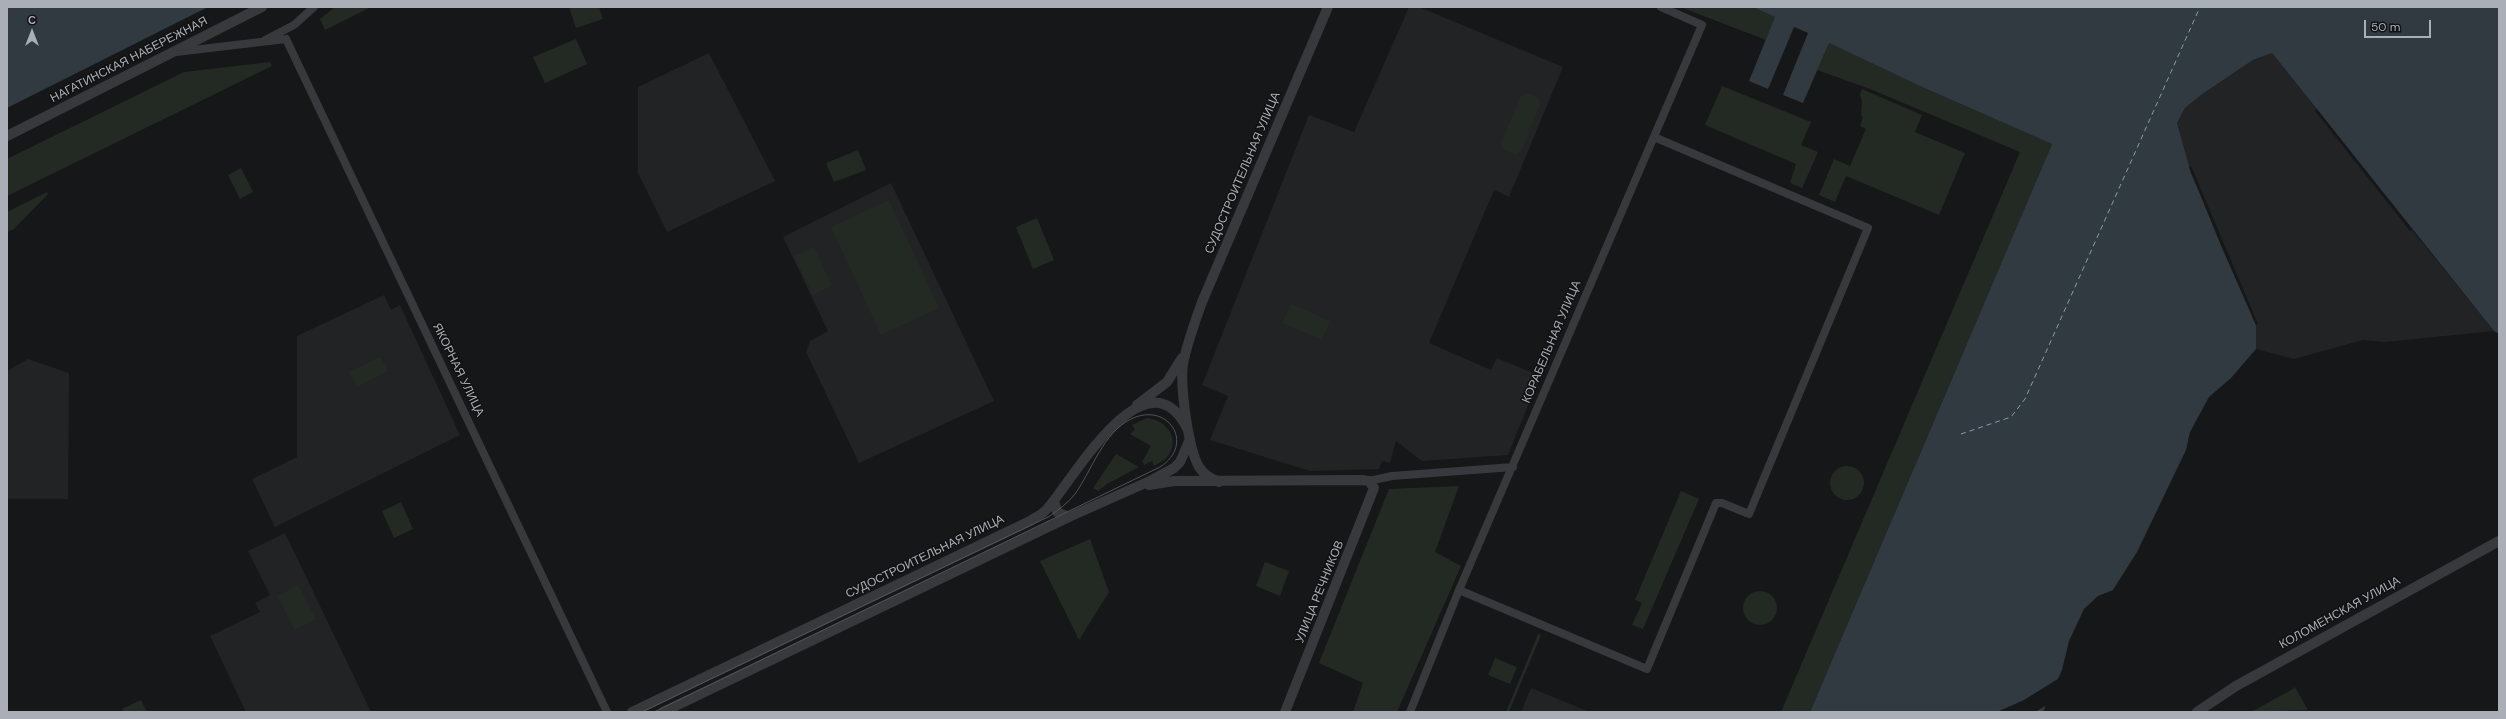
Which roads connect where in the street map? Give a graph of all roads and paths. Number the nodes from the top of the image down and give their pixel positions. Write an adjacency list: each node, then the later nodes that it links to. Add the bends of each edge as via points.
1 (262, 7): 6 (street, НАГАТИНСКАЯ НАБЕРЕЖНАЯ)
2 (314, 7): 5 (street)
3 (1328, 7): 13 (street, СУДОСТРОИТЕЛЬНАЯ УЛИЦА, via 1202,302)
4 (1661, 7): 12 (street, КОРАБЕЛЬНАЯ УЛИЦА, via 1702,25)
5 (294, 25): 7 (street); 8 (street)
6 (209, 34): 9 (street, via 204,41 206,46); 10 (street, НАГАТИНСКАЯ НАБЕРЕЖНАЯ)
7 (286, 39): 8 (street); 24 (street, ЯКОРНАЯ УЛИЦА)
8 (260, 42): 9 (street)
9 (212, 49): 10 (street)
10 (175, 52): 11 (street, НАГАТИНСКАЯ НАБЕРЕЖНАЯ)
11 (7, 136)
12 (1654, 137): 16 (street, КОРАБЕЛЬНАЯ УЛИЦА); 23 (street, via 1868,228 1749,514 1716,503 1647,669)
13 (1186, 351): 14 (street, via 1167,382); 15 (street, via 1183,379)
14 (1133, 409): 15 (street, СУДОСТРОИТЕЛЬНАЯ УЛИЦА, via 1154,404 1164,406 1182,418); 20 (street, СУДОСТРОИТЕЛЬНАЯ УЛИЦА, via 1092,447)
15 (1189, 434): 18 (street, via 1200,468 1207,477); 19 (street, via 1187,450 1174,468)
16 (1513, 467): 17 (street, via 1392,476); 23 (street, КОРАБЕЛЬНАЯ УЛИЦА)
17 (1370, 481): 18 (street); 27 (street, УЛИЦА РЕЧНИКОВ, via 1374,493)
18 (1219, 482): 19 (street, via 1174,481)
19 (1129, 490): 21 (street)
20 (1054, 500): 21 (street, via 1057,512); 25 (street, СУДОСТРОИТЕЛЬНАЯ УЛИЦА, via 1046,510 1030,521)
21 (1069, 517): 26 (street)
22 (2499, 541): 29 (street, КОЛОМЕНСКАЯ УЛИЦА, via 2236,686)
23 (1459, 590): 28 (street, КОРАБЕЛЬНАЯ УЛИЦА)
24 (607, 712)
25 (632, 712)
26 (663, 712)
27 (1285, 712)
28 (1410, 712)
29 (2196, 712)

